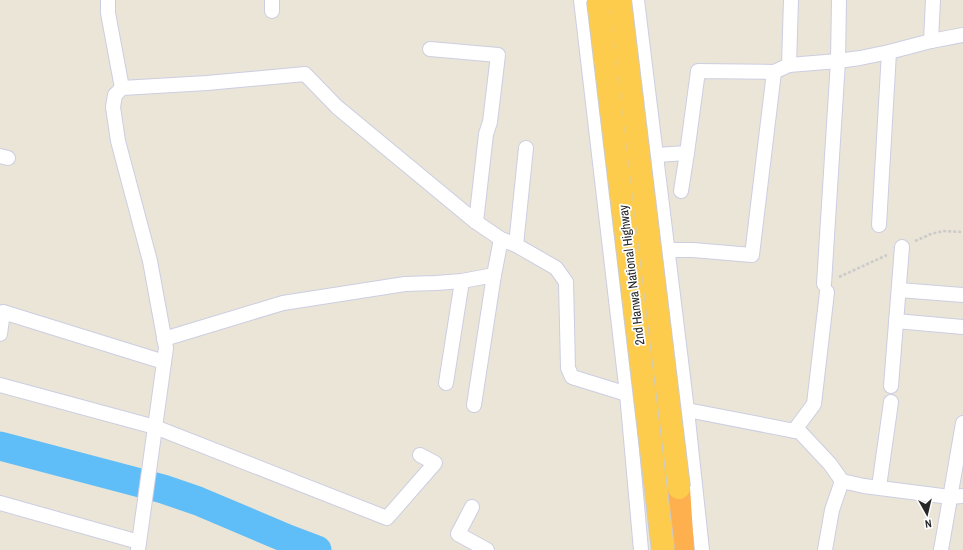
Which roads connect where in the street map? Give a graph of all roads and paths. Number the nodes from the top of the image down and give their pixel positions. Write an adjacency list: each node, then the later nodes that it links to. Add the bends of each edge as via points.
1 (108, 0): 16 (street)
2 (581, 0): 39 (street)
3 (598, 0): 55 (highway, 2nd Hanwa National Highway, bridge)
4 (620, 0): 56 (highway, 2nd Hanwa National Highway, bridge, via 679,488)
5 (638, 0): 19 (street)
6 (791, 0): 14 (street)
7 (839, 0): 13 (street)
8 (933, 0): 10 (street)
9 (963, 35): 10 (street)
10 (931, 41): 12 (street)
11 (430, 48): 21 (street, via 498,55)
12 (889, 52): 13 (street); 22 (street)
13 (838, 61): 14 (street); 45 (street, via 826,288 814,404)
14 (789, 66): 15 (street)
15 (774, 72): 18 (street, via 698,71); 26 (street, via 752,255)
16 (122, 88): 21 (street, via 305,74 337,107); 34 (street, via 115,95 113,107 118,141 150,261)
17 (526, 148): 24 (street)
18 (687, 153): 19 (street); 20 (street)
19 (656, 155): 26 (street)
20 (681, 191)
21 (476, 222): 23 (street)
22 (879, 225)
23 (501, 240): 24 (street); 27 (street)
24 (516, 245): 39 (street, via 556,268 566,282 568,368 572,377)
25 (902, 248): 29 (street)
26 (667, 250): 42 (street)
27 (494, 275): 28 (street); 41 (street)
28 (462, 281): 34 (street, via 405,284 283,303); 36 (street)
29 (899, 290): 30 (street); 31 (street)
30 (963, 295)
31 (896, 321): 32 (street); 38 (street)
32 (963, 327)
33 (0, 334): 35 (street, via 3,312)
34 (164, 339): 35 (street)
35 (164, 362): 44 (street)
36 (446, 383)
37 (0, 385): 44 (street)
38 (891, 386)
39 (627, 394): 42 (street); 54 (street)
40 (891, 402): 48 (street)
41 (474, 405)
42 (687, 410): 45 (street); 57 (street)
43 (963, 423): 49 (street)
44 (155, 427): 46 (street, via 386,518 435,463); 52 (street)
45 (794, 431): 47 (street, via 800,432)
46 (420, 455)
47 (842, 481): 48 (street); 58 (street, via 832,510)
48 (879, 487): 49 (street)
49 (957, 497): 59 (street)
50 (0, 503): 52 (street)
51 (472, 507): 53 (street, via 458,534)
52 (139, 546)
53 (486, 550)
54 (641, 550)
55 (663, 550)
56 (683, 550)
57 (702, 550)
58 (825, 550)
59 (941, 550)

